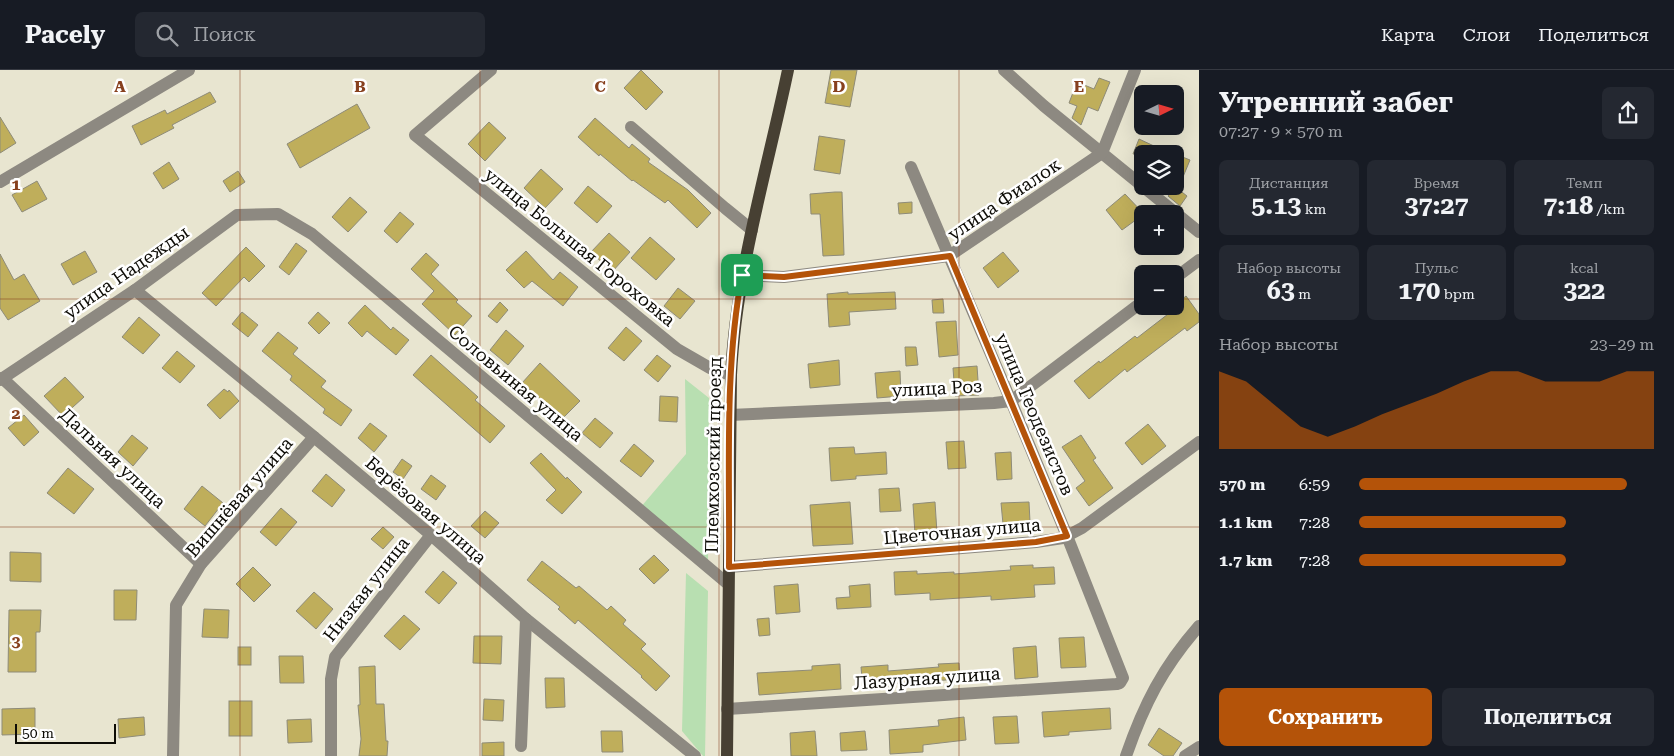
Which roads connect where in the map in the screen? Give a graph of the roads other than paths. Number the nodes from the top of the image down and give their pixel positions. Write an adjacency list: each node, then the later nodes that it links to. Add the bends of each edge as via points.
1 (189, 70): 9 (street)
2 (491, 70): 19 (street, улица Большая Гороховка, via 415,135 677,349 710,368)
3 (788, 70): 11 (main road, Племхозский проезд)
4 (1004, 70): 7 (street)
5 (1135, 70): 7 (street)
6 (631, 127): 11 (street)
7 (1102, 153): 12 (street); 13 (street, улица Фиалок)
8 (911, 168): 13 (street, улица Геодезистов)
9 (0, 182)
10 (278, 214): 17 (street, улица Надежды, via 237,215); 29 (street, Соловьиная улица, via 312,234)
11 (752, 230): 16 (main road, Племхозский проезд)
12 (1199, 232)
13 (950, 256): 16 (street, улица Фиалок, via 784,277); 21 (street, улица Геодезистов)
14 (1199, 260): 15 (street)
15 (1184, 271)
16 (742, 275): 19 (main road, Племхозский проезд)
17 (134, 290): 20 (street, улица Надежды); 23 (street, Берёзовая улица)
18 (1134, 308): 21 (street, улица Роз)
19 (731, 375): 22 (main road, Племхозский проезд)
20 (1, 379): 27 (street, Дальняя улица)
21 (1011, 400): 22 (street, улица Роз); 26 (street, улица Геодезистов)
22 (730, 415): 28 (main road, Племхозский проезд)
23 (314, 437): 25 (street, Берёзовая улица); 27 (street, Вишнёвая улица)
24 (1199, 442): 26 (street, Цветочная улица)
25 (431, 536): 30 (street, Берёзовая улица); 37 (street, Низкая улица, via 335,657 331,679)
26 (1067, 536): 28 (street, Цветочная улица, via 1036,542); 32 (street, улица Геодезистов)
27 (201, 564): 36 (street, Вишнёвая улица, via 176,605)
28 (729, 567): 29 (main road, Племхозский проезд)
29 (728, 584): 33 (main road, Племхозский проезд)
30 (526, 619): 34 (street); 38 (street, Берёзовая улица)
31 (1199, 626): 40 (street, via 1161,675)
32 (1123, 675): 33 (street, Лазурная улица, via 1117,684)
33 (727, 709): 39 (main road, Племхозский проезд)
34 (522, 746)
35 (1199, 747): 41 (street)
36 (173, 756)
37 (331, 756)
38 (695, 756)
39 (727, 756)
40 (1126, 756)
41 (1185, 756)

